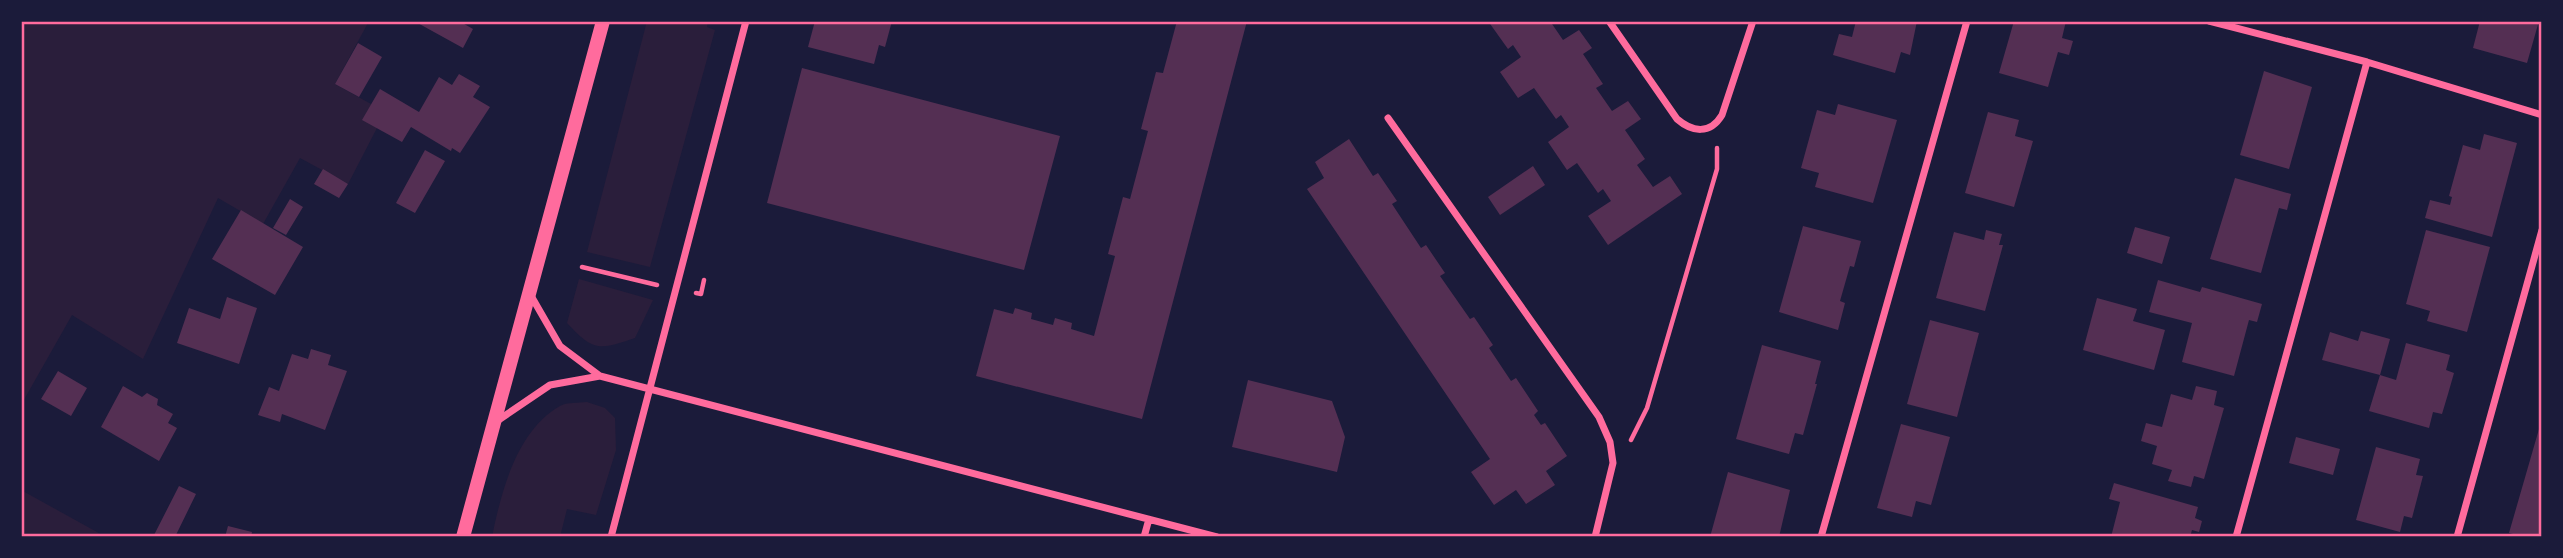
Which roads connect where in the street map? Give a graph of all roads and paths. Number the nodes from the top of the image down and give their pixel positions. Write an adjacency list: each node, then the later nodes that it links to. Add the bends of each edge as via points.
1 (603, 21): 14 (main road)
2 (746, 21): 13 (street)
3 (1609, 21): 10 (street, via 1677,119 1696,130)
4 (1753, 21): 10 (street, via 1722,115)
5 (1967, 21): 26 (street)
6 (2209, 21): 7 (street)
7 (2367, 62): 8 (street); 27 (street)
8 (2542, 115)
9 (1388, 118): 19 (street, via 1599,417 1611,442)
10 (1711, 127): 19 (path, via 1717,169 1702,222 1647,408)
11 (2542, 230): 28 (street)
12 (582, 267): 13 (path)
13 (677, 289): 15 (path); 17 (street)
14 (529, 293): 16 (street, via 560,346); 18 (main road)
15 (701, 294)
16 (600, 376): 17 (street); 18 (street, via 550,385)
17 (651, 389): 20 (street); 22 (street)
18 (494, 422): 21 (main road)
19 (1613, 463): 25 (street)
20 (1149, 519): 23 (street); 24 (street)
21 (463, 537)
22 (611, 537)
23 (1144, 537)
24 (1217, 537)
25 (1595, 537)
26 (1821, 537)
27 (2236, 537)
28 (2457, 537)

